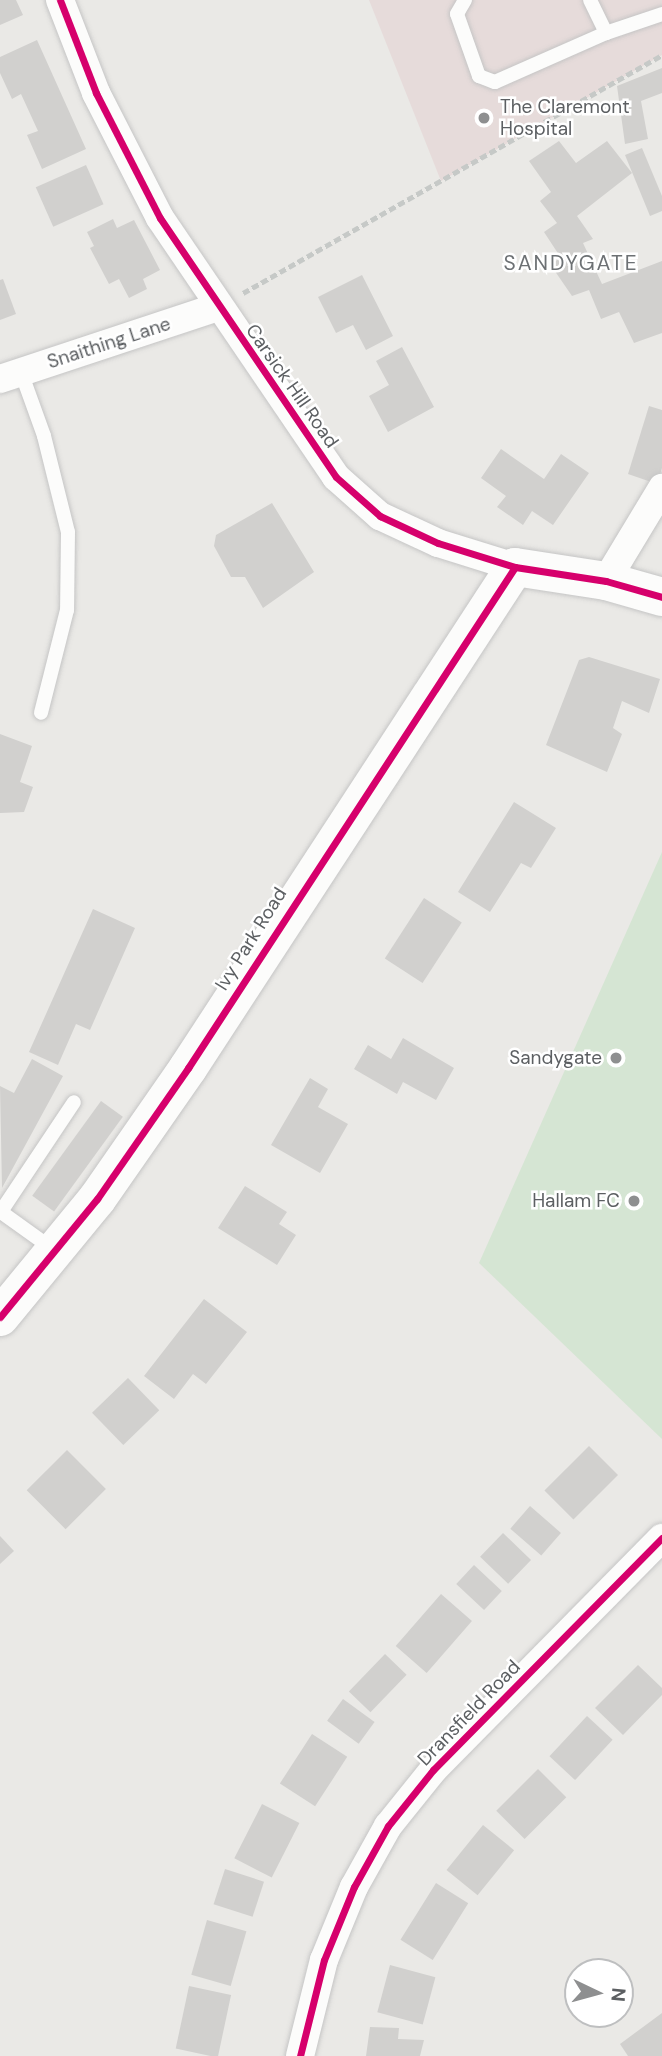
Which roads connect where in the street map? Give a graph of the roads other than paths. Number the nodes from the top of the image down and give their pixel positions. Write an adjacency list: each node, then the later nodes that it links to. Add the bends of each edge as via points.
1 (60, 0): 6 (street, Carsick Hill Road, via 96,93 153,205)
2 (466, 0): 5 (lane, via 457,14 479,76 495,82)
3 (590, 0): 5 (lane)
4 (662, 14): 5 (lane)
5 (606, 33)
6 (218, 307): 7 (street, Snaithing Lane); 9 (street, Carsick Hill Road, via 336,477 380,516 438,544)
7 (11, 375): 12 (lane, via 44,436 68,532 67,610)
8 (662, 488): 10 (street)
9 (515, 567): 10 (street, Carsick Hill Road); 15 (street, Ivy Park Road, via 188,1068)
10 (606, 581): 11 (street, Carsick Hill Road)
11 (662, 597)
12 (41, 713)
13 (74, 1102): 14 (lane)
14 (0, 1213): 15 (lane)
15 (56, 1251): 16 (street, Ivy Park Road)
16 (0, 1317)
17 (662, 1538): 18 (street, Dransfield Road, via 433,1770 388,1826 354,1887 324,1960)
18 (300, 2056)

